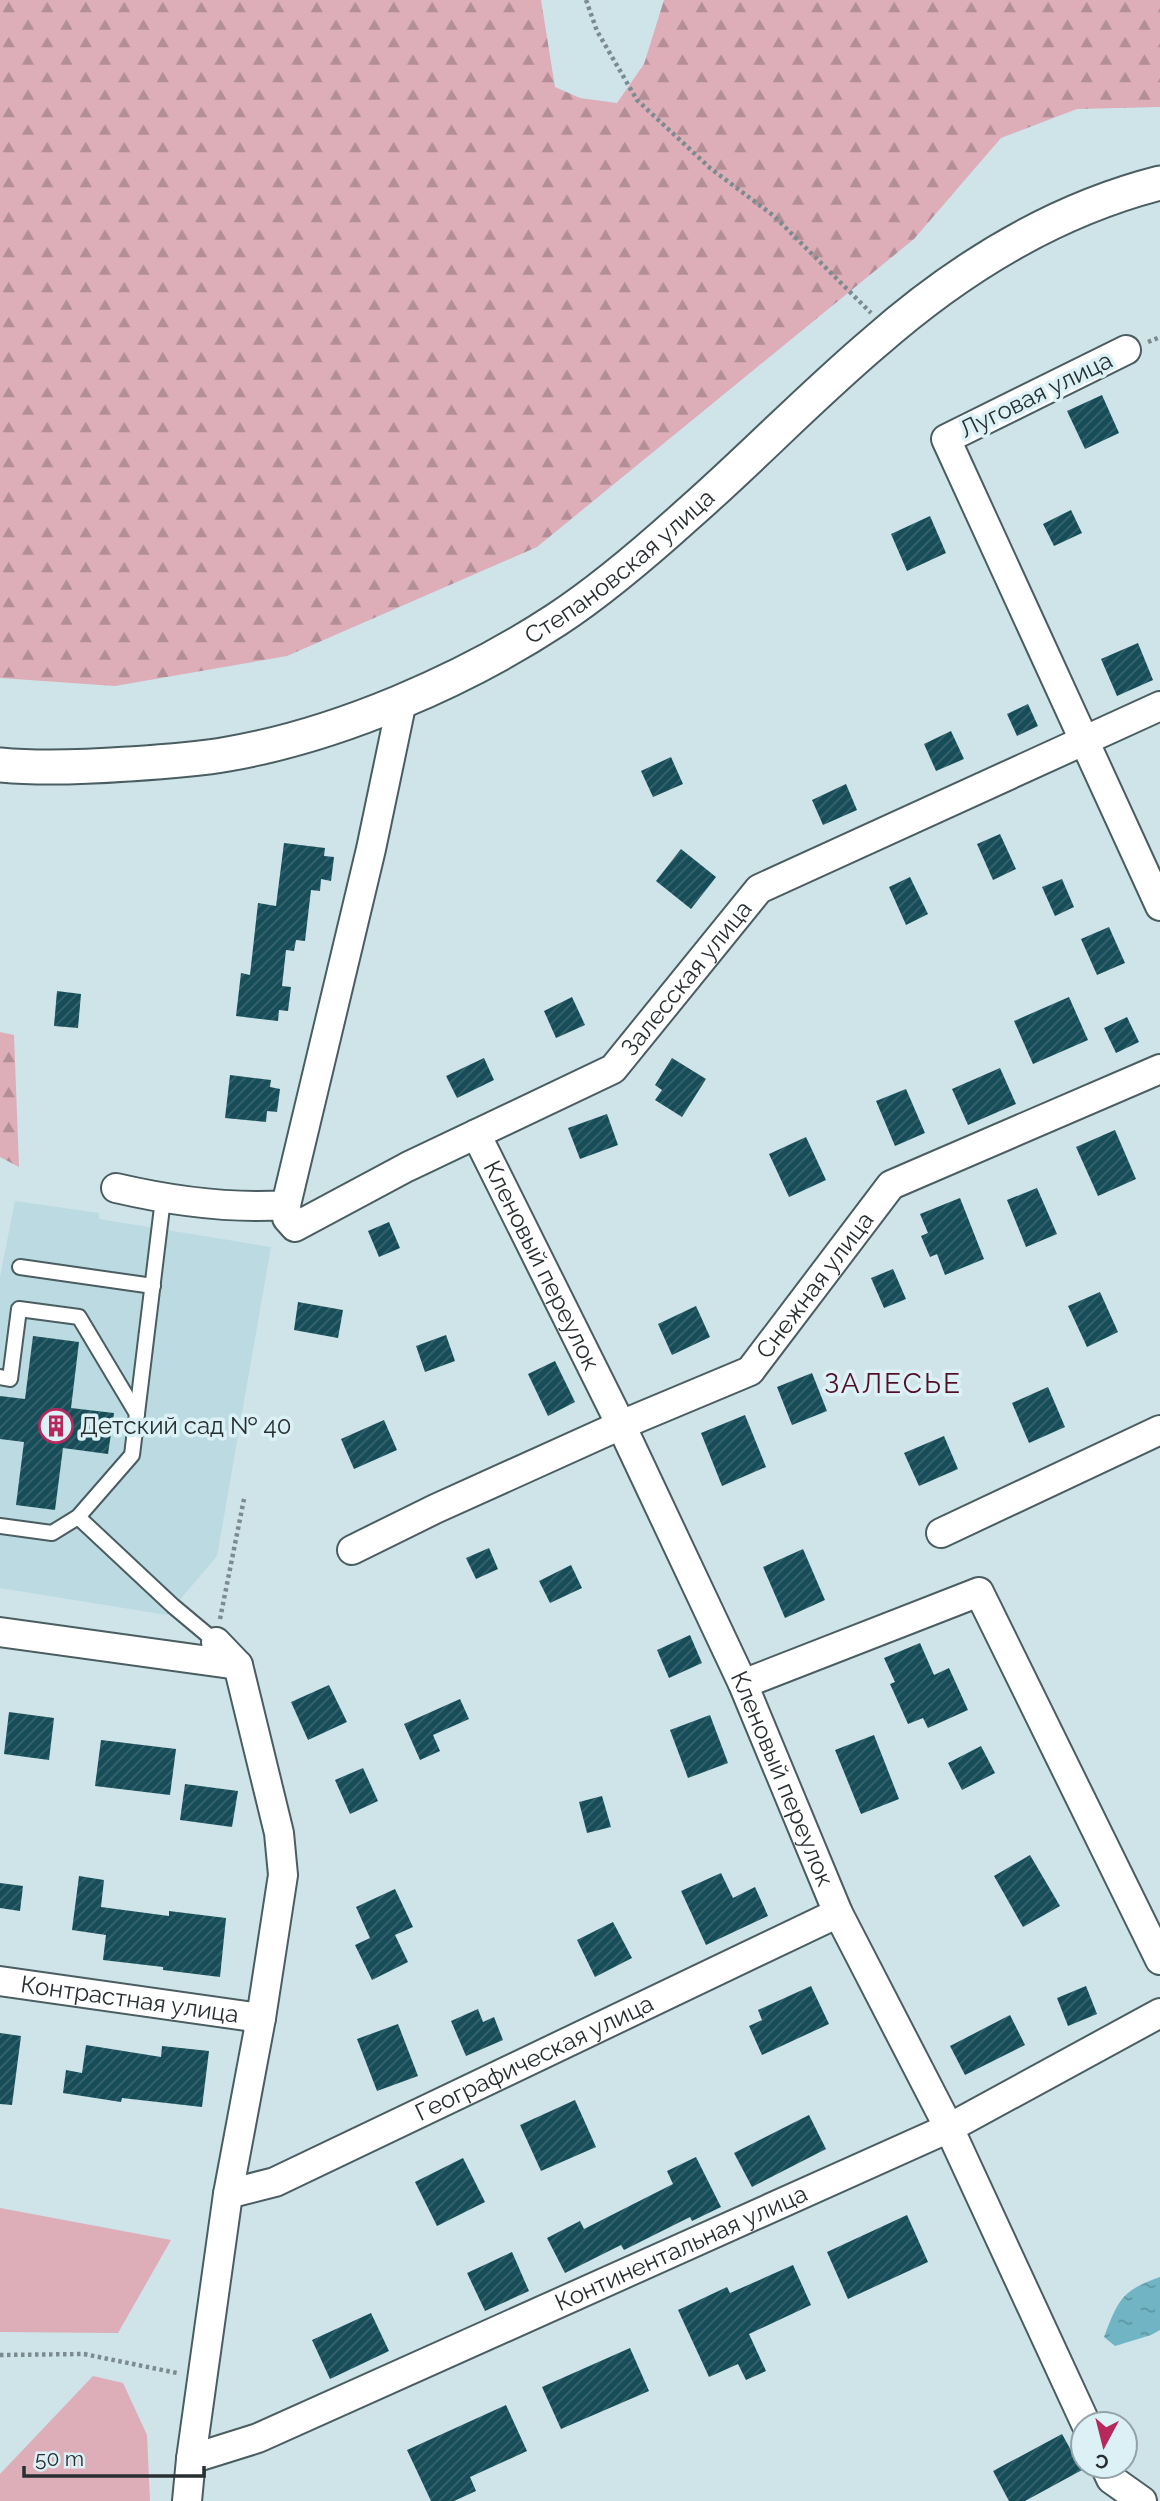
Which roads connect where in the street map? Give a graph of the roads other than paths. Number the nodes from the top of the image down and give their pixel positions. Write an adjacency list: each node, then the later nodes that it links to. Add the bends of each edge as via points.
1 (1160, 183): 3 (street, Степановская улица, via 1086,207 1025,236 970,271 889,330 688,515 559,618 514,646)
2 (1126, 351): 5 (street, Луговая улица, via 946,439)
3 (402, 701): 6 (street, Степановская улица, via 330,728 226,755 93,766); 12 (street)
4 (1160, 706): 5 (street, Залесская улица)
5 (1085, 741): 7 (street); 9 (street, Залесская улица, via 760,889 613,1069)
6 (0, 765)
7 (1160, 906)
8 (1160, 1069): 17 (street, Снежная улица, via 891,1185 750,1371)
9 (476, 1134): 12 (street, Залесская улица); 17 (street, Кленовый переулок)
10 (116, 1188): 11 (street)
11 (163, 1199): 12 (street); 14 (lane)
12 (291, 1216)
13 (20, 1267): 14 (lane)
14 (153, 1286): 16 (lane)
15 (0, 1377): 16 (lane, via 10,1379 19,1308 79,1317)
16 (137, 1414): 19 (lane, via 132,1455)
17 (621, 1425): 22 (street, Снежная улица); 26 (street, Кленовый переулок)
18 (1160, 1430): 21 (street)
19 (78, 1517): 20 (lane, via 52,1533); 24 (lane)
20 (0, 1526)
21 (941, 1533)
22 (352, 1550)
23 (0, 1632): 25 (street)
24 (216, 1642): 25 (street)
25 (238, 1665): 31 (street, via 279,1833 283,1875)
26 (743, 1684): 27 (street, Кленовый переулок); 28 (street, via 979,1592)
27 (838, 1913): 32 (street, Кленовый переулок); 33 (street, Географическая улица, via 275,2182)
28 (1160, 1960)
29 (0, 1981): 31 (street, Контрастная улица)
30 (1160, 2013): 32 (street, Континентальная улица)
31 (261, 2018): 33 (street)
32 (949, 2128): 34 (street, Кленовый переулок); 35 (street, Континентальная улица, via 258,2438)
33 (228, 2194): 35 (street)
34 (1080, 2410)
35 (191, 2459): 37 (street)
36 (1109, 2482): 38 (street)
37 (187, 2501)
38 (1142, 2501)

